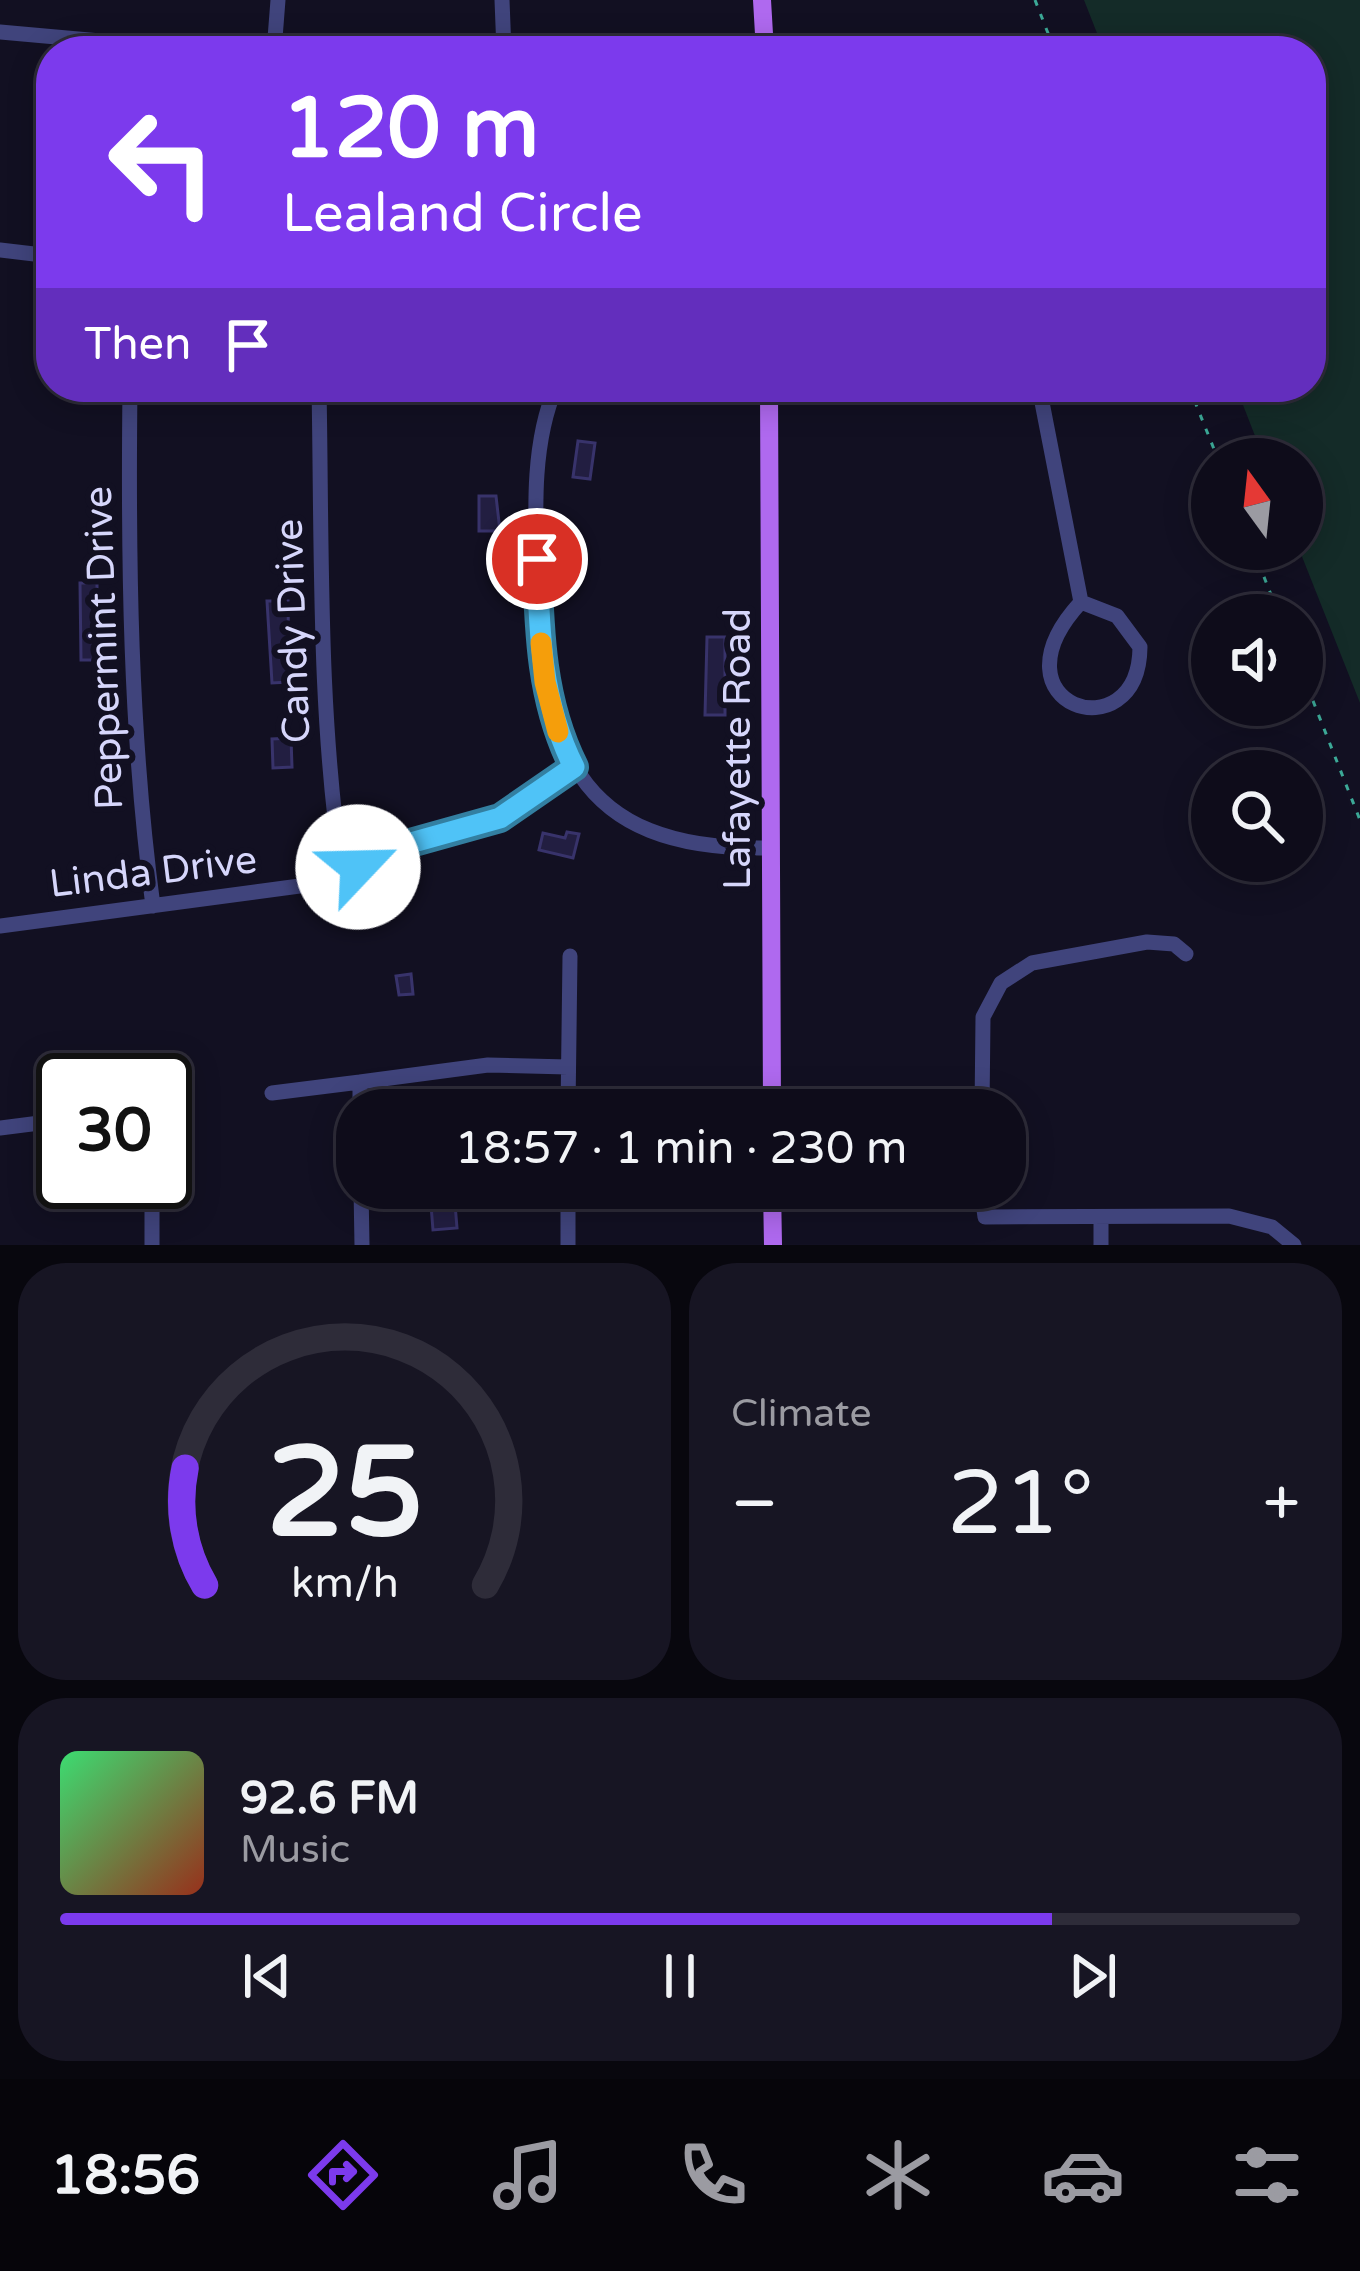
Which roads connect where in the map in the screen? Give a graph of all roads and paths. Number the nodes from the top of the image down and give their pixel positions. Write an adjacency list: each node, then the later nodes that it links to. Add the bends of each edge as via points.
1 (278, 0): 7 (street)
2 (502, 0): 8 (street)
3 (762, 0): 9 (main road)
4 (1035, 0): 10 (path)
5 (0, 32): 6 (street)
6 (45, 36)
7 (275, 36)
8 (503, 36)
9 (764, 36)
10 (1049, 36)
11 (0, 250): 12 (street)
12 (36, 254)
13 (130, 402): 26 (street, Peppermint Drive, via 133,694)
14 (319, 402): 25 (street, Candy Drive, via 324,673)
15 (552, 402): 22 (street, via 540,454 538,595 551,709)
16 (769, 402): 24 (main road, Lafayette Road)
17 (1043, 402): 20 (street)
18 (1195, 402): 19 (path)
19 (1210, 438)
20 (1082, 602): 20 (street, via 1051,646 1047,666 1062,695 1101,708 1135,683 1140,647 1117,616)
21 (1323, 726): 23 (path)
22 (574, 767): 24 (street, via 607,806 645,830 689,845); 25 (street, Linda Drive, via 500,818)
23 (1360, 820)
24 (770, 848): 34 (main road, Lafayette Road)
25 (342, 872): 26 (street, Linda Drive, via 307,885)
26 (153, 906): 27 (street, Linda Drive)
27 (0, 926)
28 (1186, 954): 35 (street, via 1174,944 1147,942 1032,963 1001,983 982,1016)
29 (570, 956): 30 (street)
30 (568, 1067): 31 (street, via 488,1065); 33 (street)
31 (360, 1082): 32 (street); 36 (street)
32 (360, 1089)
33 (568, 1089)
34 (772, 1089)
35 (982, 1089)
36 (272, 1093)
37 (36, 1123): 38 (street)
38 (0, 1128)
39 (152, 1209): 45 (street)
40 (362, 1209): 46 (street)
41 (568, 1209): 47 (street)
42 (772, 1209): 48 (main road)
43 (984, 1209): 44 (street, via 985,1216)
44 (1101, 1217): 49 (street); 50 (street, via 1242,1217)
45 (152, 1245)
46 (362, 1245)
47 (568, 1245)
48 (773, 1245)
49 (1101, 1245)
50 (1294, 1245)

